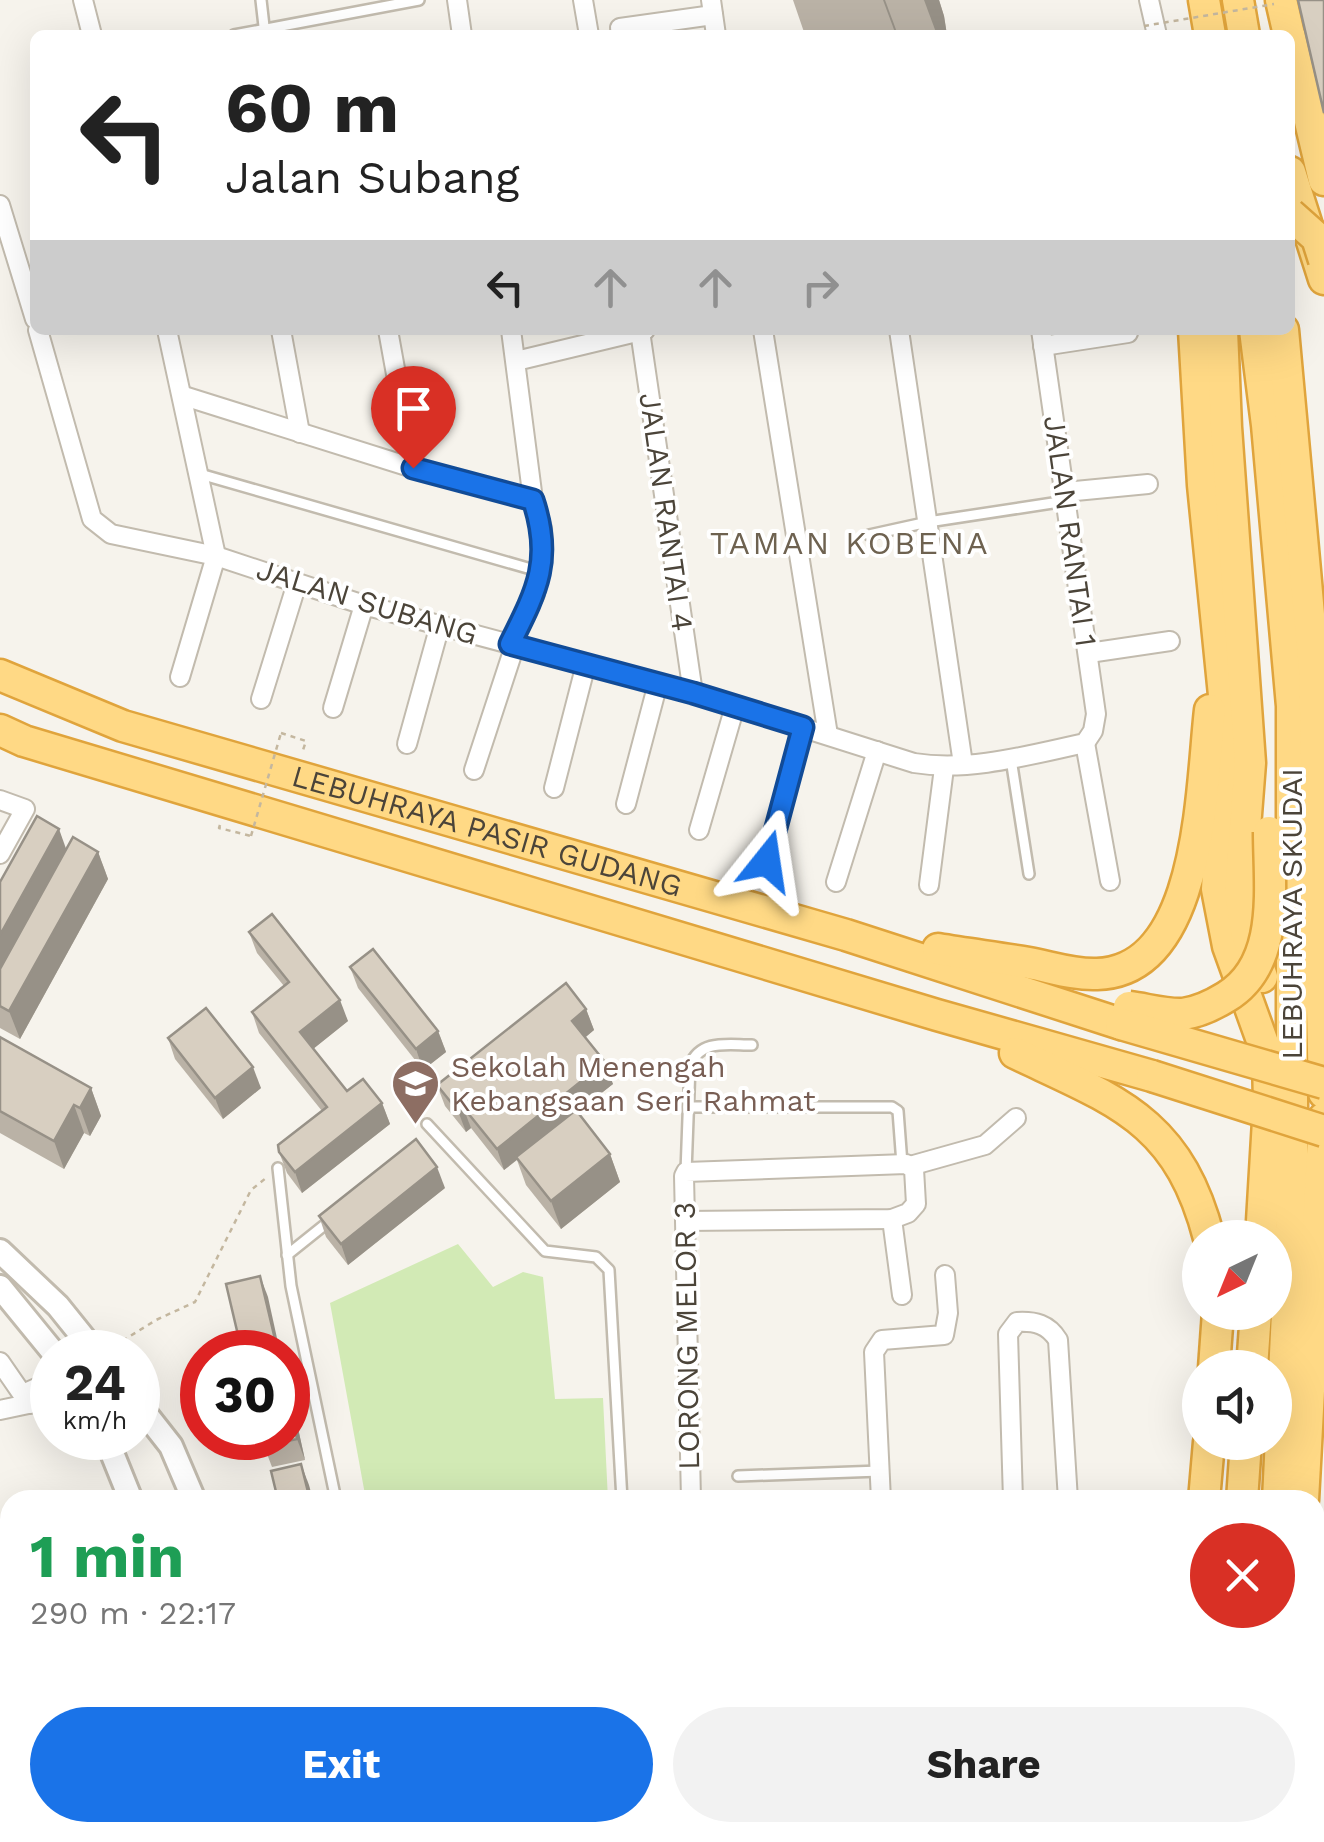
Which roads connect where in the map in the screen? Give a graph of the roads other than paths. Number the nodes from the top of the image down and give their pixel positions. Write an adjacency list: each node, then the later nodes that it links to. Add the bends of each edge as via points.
1 (83, 0): 11 (street)
2 (261, 0): 12 (lane)
3 (419, 0): 13 (lane)
4 (457, 0): 14 (street)
5 (583, 0): 15 (street)
6 (1148, 0): 16 (street)
7 (1204, 0): 17 (highway)
8 (1278, 2): 18 (highway)
9 (712, 8): 10 (street)
10 (620, 28)
11 (91, 30)
12 (265, 30)
13 (275, 30)
14 (461, 30)
15 (588, 30)
16 (1150, 30)
17 (1209, 30)
18 (1288, 30)
19 (1295, 57): 20 (highway)
20 (1324, 180)
21 (1295, 186): 23 (highway)
22 (0, 205): 26 (street)
23 (1305, 215): 24 (highway, bridge); 25 (highway)
24 (1324, 260)
25 (1324, 279)
26 (30, 303)
27 (39, 335): 53 (street, JALAN SUBANG, via 92,519 111,534)
28 (168, 335): 44 (street)
29 (281, 335): 45 (street)
30 (389, 335): 46 (street)
31 (512, 335): 43 (street)
32 (622, 335): 43 (street)
33 (643, 335): 66 (street, JALAN RANTAI 4)
34 (764, 335): 72 (street)
35 (901, 335): 51 (street)
36 (1094, 335): 42 (street)
37 (1194, 335): 60 (highway)
38 (1226, 335): 94 (highway, via 1225,408 1250,763 1240,892)
39 (1227, 335): 91 (highway, bridge, via 1256,608 1270,832 1264,950 1235,991 1198,1011)
40 (1256, 335): 94 (highway, LEBUHRAYA SKUDAI, via 1292,706)
41 (1283, 335): 95 (highway, LEBUHRAYA SKUDAI, via 1314,669)
42 (1042, 338): 49 (street, JALAN RANTAI 1)
43 (516, 361): 50 (street)
44 (184, 396): 45 (street); 47 (street)
45 (300, 433): 46 (street)
46 (413, 468): 50 (street)
47 (200, 474): 53 (street); 54 (lane)
48 (1148, 484): 49 (street)
49 (1065, 496): 51 (lane); 61 (street, JALAN RANTAI 1)
50 (533, 500): 54 (street, via 542,528)
51 (928, 522): 52 (lane); 77 (street)
52 (869, 535)
53 (216, 556): 55 (street, JALAN SUBANG); 64 (street)
54 (541, 572): 59 (street)
55 (297, 583): 56 (street, JALAN SUBANG); 67 (street)
56 (364, 605): 57 (street, JALAN SUBANG); 69 (street)
57 (440, 625): 59 (street, JALAN SUBANG); 74 (street)
58 (1170, 641): 61 (street)
59 (512, 644): 62 (street, JALAN SUBANG); 78 (street)
60 (1218, 648): 89 (highway, via 1188,878 1157,946 1130,968 1066,972); 107 (highway, via 1227,725 1218,889 1228,946 1268,1057)
61 (1088, 654): 73 (street, JALAN RANTAI 1, via 1096,714)
62 (586, 664): 65 (street, JALAN SUBANG); 79 (street)
63 (0, 675): 89 (highway, LEBUHRAYA PASIR GUDANG, via 123,726)
64 (180, 677)
65 (658, 684): 66 (street, JALAN SUBANG); 81 (street)
66 (693, 693): 68 (street, JALAN SUBANG)
67 (261, 699)
68 (735, 706): 70 (street, JALAN SUBANG); 82 (street)
69 (333, 708)
70 (803, 727): 72 (street, JALAN SUBANG); 84 (street)
71 (0, 730): 90 (highway, LEBUHRAYA PASIR GUDANG)
72 (828, 735): 75 (street, JALAN SUBANG)
73 (1089, 737): 76 (street, JALAN SUBANG); 86 (street, JALAN RANTAI 1)
74 (407, 744)
75 (876, 751): 77 (street, JALAN SUBANG); 87 (street)
76 (1011, 760): 77 (street, JALAN SUBANG); 85 (lane)
77 (954, 766): 88 (street)
78 (474, 770)
79 (554, 788)
80 (0, 800): 83 (street, via 25,809)
81 (626, 804)
82 (699, 830)
83 (2, 845)
84 (767, 861)
85 (1029, 874)
86 (1110, 881)
87 (836, 882)
88 (928, 885)
89 (846, 935): 91 (highway, LEBUHRAYA PASIR GUDANG)
90 (937, 1015): 100 (highway, LEBUHRAYA PASIR GUDANG, bridge); 106 (highway, via 1102,1092 1132,1114 1185,1172)
91 (1125, 1016): 93 (highway, LEBUHRAYA PASIR GUDANG, bridge)
92 (752, 1046): 96 (lane, via 698,1051 690,1065)
93 (1324, 1083)
94 (1292, 1088): 137 (highway, LEBUHRAYA SKUDAI)
95 (1324, 1094)
96 (688, 1107): 101 (lane, via 892,1106); 103 (lane)
97 (1016, 1118): 101 (street, via 985,1145)
98 (1324, 1118): 138 (highway)
99 (427, 1124): 131 (lane, via 539,1247 596,1257 609,1270)
100 (1324, 1131)
101 (906, 1165): 103 (street); 105 (street, via 914,1169 916,1204)
102 (278, 1168): 110 (lane)
103 (686, 1172): 108 (street, LORONG MELOR 3)
104 (342, 1210): 110 (lane)
105 (892, 1219): 108 (street); 113 (street)
106 (1205, 1220)
107 (1262, 1220)
108 (684, 1222): 132 (street, LORONG MELOR 3)
109 (0, 1250): 115 (street)
110 (287, 1255): 130 (lane)
111 (945, 1276): 125 (street, via 944,1335 882,1340 874,1352)
112 (0, 1287): 114 (street)
113 (902, 1294)
114 (35, 1330)
115 (78, 1330)
116 (0, 1362): 118 (street)
117 (30, 1396): 118 (street)
118 (26, 1399): 119 (street); 120 (street)
119 (30, 1399)
120 (0, 1410)
121 (160, 1432): 129 (street)
122 (115, 1460): 128 (street)
123 (1209, 1460): 136 (highway)
124 (1245, 1460): 127 (highway)
125 (880, 1470): 126 (lane); 133 (street)
126 (738, 1476)
127 (1243, 1488)
128 (127, 1490)
129 (190, 1490)
130 (334, 1490)
131 (621, 1490)
132 (691, 1490)
133 (881, 1490)
134 (1012, 1490): 135 (street, via 1008,1334 1017,1322 1034,1321 1058,1340)
135 (1067, 1490)
136 (1208, 1490)
137 (1278, 1490)
138 (1304, 1490)

